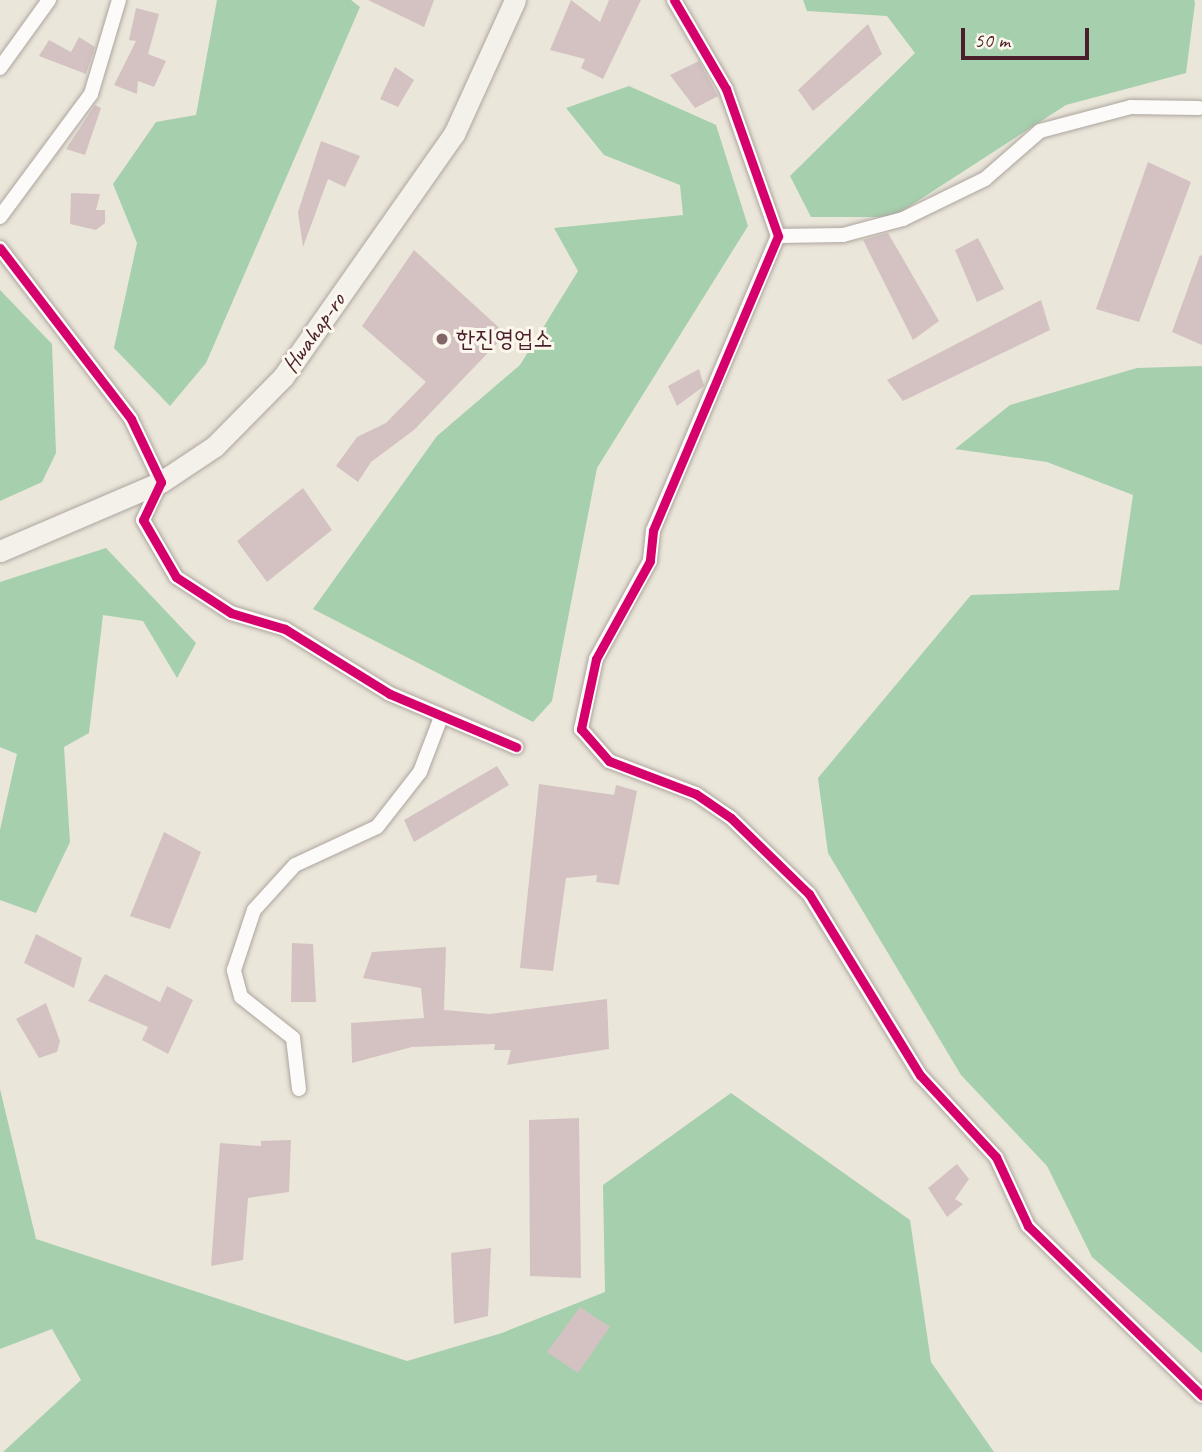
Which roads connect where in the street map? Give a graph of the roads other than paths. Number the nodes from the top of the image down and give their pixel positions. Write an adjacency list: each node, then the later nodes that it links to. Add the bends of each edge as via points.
1 (50, 0): 5 (street)
2 (120, 0): 7 (street, via 91,94)
3 (515, 0): 10 (main road, Hwahap-ro, via 454,134 283,377 215,446)
4 (674, 0): 8 (street, via 726,89)
5 (0, 68)
6 (1199, 108): 8 (street, via 1131,107 1040,131 985,179 904,219 843,235)
7 (0, 217)
8 (778, 236): 15 (street, via 662,507 650,561 596,659 581,729 609,761 696,794 731,818 809,894 920,1075 996,1157 1028,1226)
9 (0, 248): 10 (street, via 131,419)
10 (161, 482): 11 (main road, Hwahap-ro); 12 (street, via 143,520 176,577 231,613 285,629 390,694)
11 (0, 551)
12 (441, 717): 13 (street); 14 (street, via 420,772 377,827 295,865 254,910 233,970 241,997 293,1038)
13 (516, 747)
14 (299, 1089)
15 (1202, 1396)

